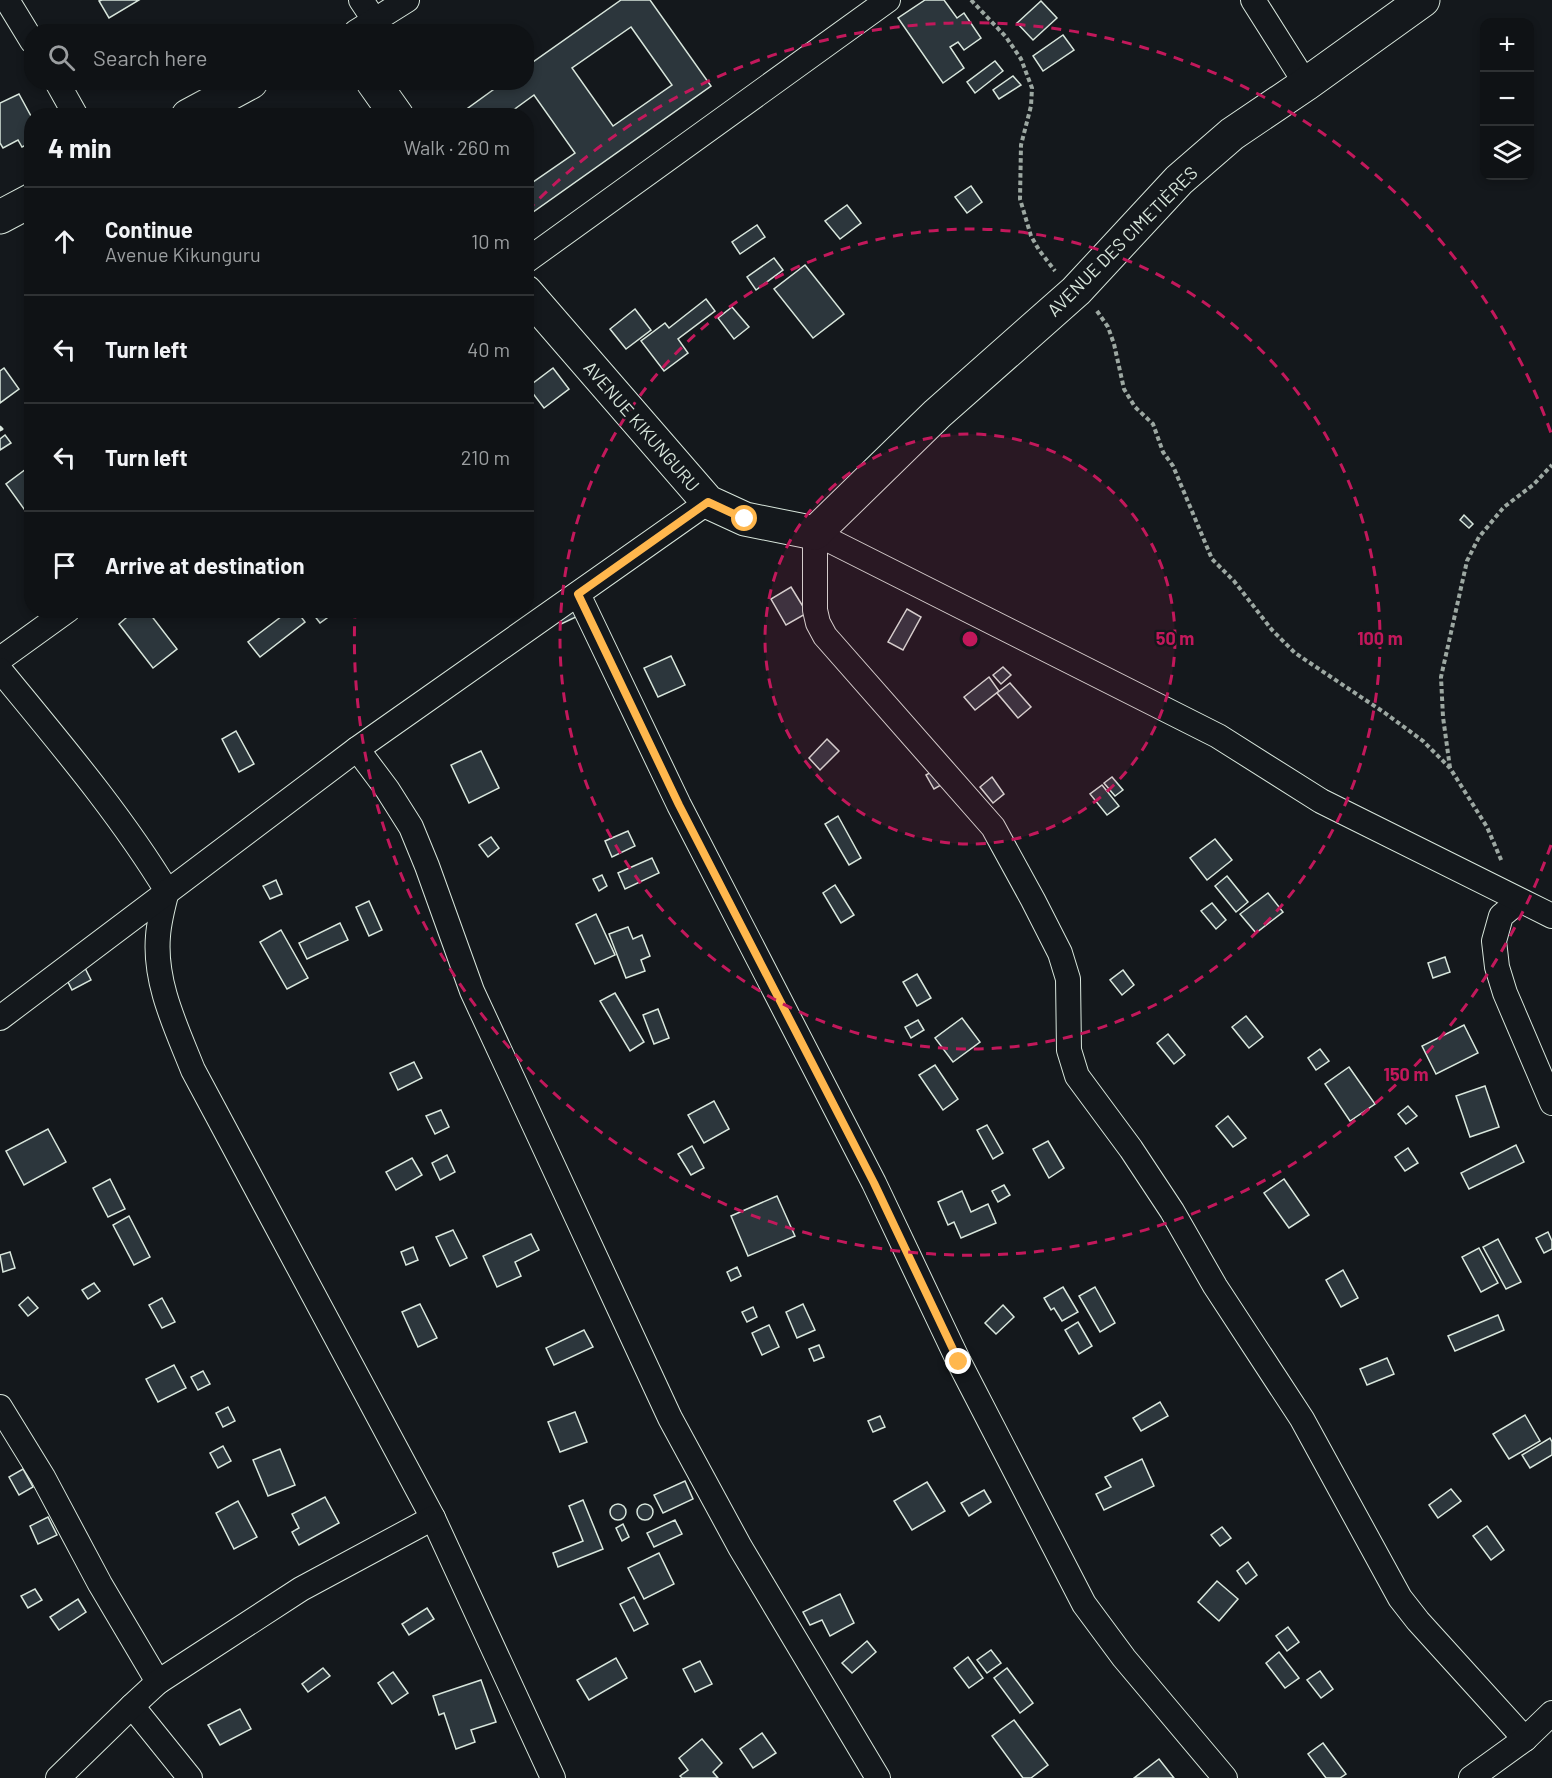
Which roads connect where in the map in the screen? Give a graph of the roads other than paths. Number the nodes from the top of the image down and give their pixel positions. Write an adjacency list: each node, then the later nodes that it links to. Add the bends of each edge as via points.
1 (7, 0): 9 (street)
2 (362, 0): 7 (street)
3 (407, 0): 8 (street)
4 (888, 0): 19 (street)
5 (1253, 0): 10 (street)
6 (1423, 0): 10 (street, AVENUE DES CIMETIÈRES)
7 (365, 24)
8 (368, 24)
9 (24, 28)
10 (1306, 84): 22 (street, AVENUE DES CIMETIÈRES, via 1232,134 1179,180 1076,291 937,414)
11 (61, 90): 14 (street)
12 (236, 90): 15 (street)
13 (379, 90): 16 (street)
14 (72, 108)
15 (203, 108)
16 (391, 108)
17 (24, 204): 18 (street)
18 (0, 217)
19 (534, 255)
20 (534, 301): 21 (street, AVENUE KIKUNGURU)
21 (708, 502): 22 (street, AVENUE KIKUNGURU, via 745,519); 23 (street)
22 (815, 533): 29 (street, via 1208,731 1321,801); 38 (street, via 815,610 825,636 993,827 1060,953 1068,979 1069,1050 1077,1076 1172,1211 1215,1286 1302,1419 1400,1598)
23 (578, 594): 27 (street); 43 (street, via 679,805 874,1183 959,1362 1084,1604 1124,1658)
24 (57, 618): 25 (street)
25 (0, 659)
26 (0, 670): 28 (street, via 105,801)
27 (357, 749): 28 (street); 42 (street, via 411,827 472,991 670,1418 740,1547)
28 (167, 891): 31 (street); 34 (street, via 158,936 158,966 169,1011 193,1070)
29 (1519, 901): 30 (street); 32 (street, via 1501,916 1494,941 1497,968)
30 (1552, 916)
31 (0, 1018)
32 (1552, 1102)
33 (0, 1407): 35 (street)
34 (433, 1518): 35 (street, via 301,1589); 41 (street)
35 (158, 1682): 36 (street)
36 (132, 1706): 39 (street); 40 (street)
37 (1552, 1713): 38 (street)
38 (1525, 1739): 44 (street)
39 (58, 1778)
40 (190, 1778)
41 (553, 1778)
42 (878, 1778)
43 (1226, 1778)
44 (1471, 1778)

